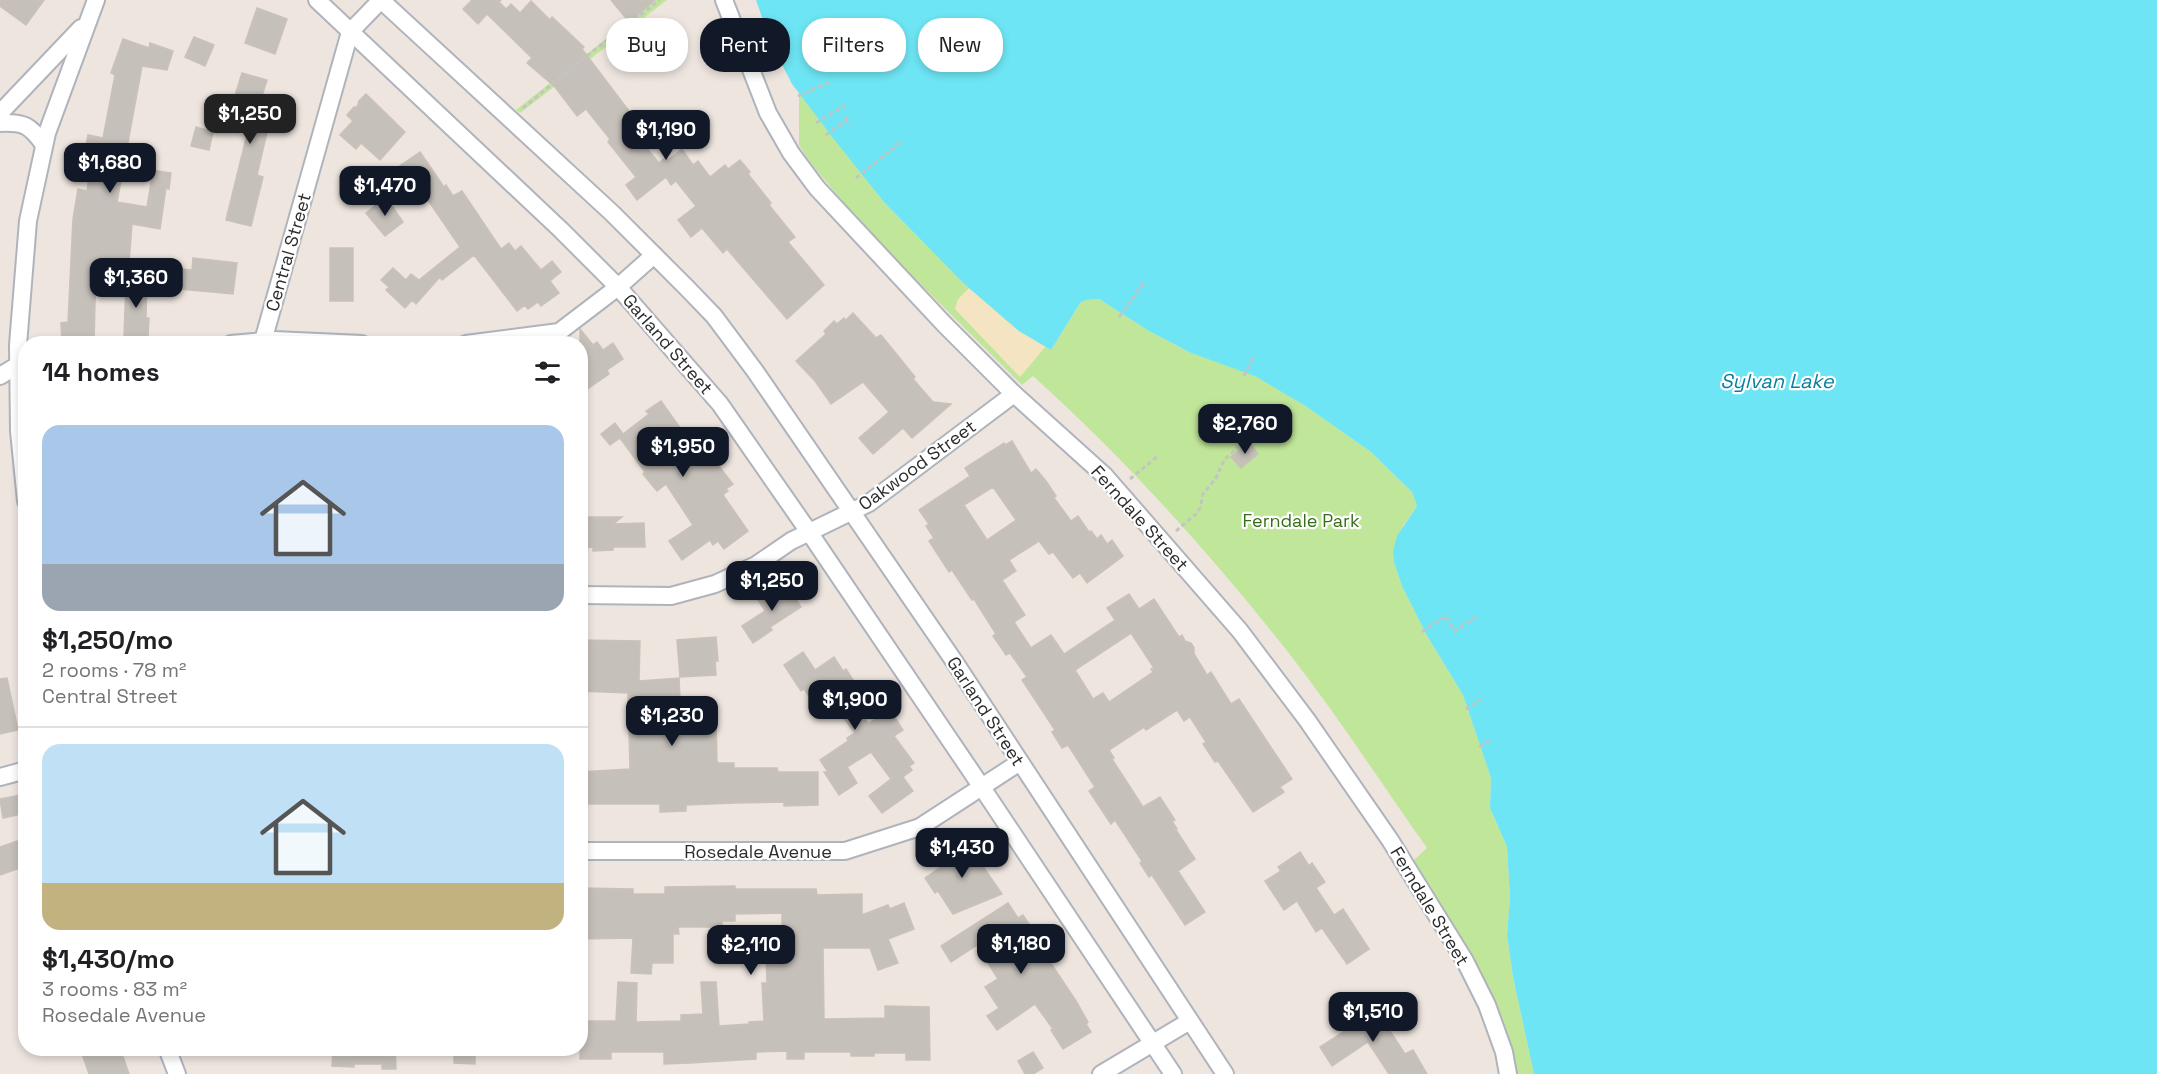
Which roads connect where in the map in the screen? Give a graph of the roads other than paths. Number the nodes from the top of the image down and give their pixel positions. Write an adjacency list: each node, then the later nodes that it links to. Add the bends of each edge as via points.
1 (96, 0): 5 (street)
2 (317, 0): 6 (street, Garland Street)
3 (381, 0): 6 (street, Central Street); 10 (street, Garland Street)
4 (724, 0): 18 (street, Ferndale Street, via 768,113 816,188)
5 (86, 23): 7 (street); 9 (street)
6 (350, 32): 11 (street, Garland Street); 13 (street, Central Street)
7 (0, 113)
8 (0, 123): 9 (street, via 17,122 33,129)
9 (44, 145): 12 (street, via 28,221)
10 (654, 255): 11 (street); 19 (street, Garland Street, via 724,330)
11 (618, 287): 14 (street, via 559,332); 20 (street, Garland Street, via 720,404)
12 (19, 336)
13 (264, 336)
14 (528, 336)
15 (18, 345): 16 (street)
16 (18, 365): 17 (street)
17 (0, 376)
18 (1014, 394): 19 (street, Oakwood Street, via 869,503); 34 (street, Ferndale Street, via 1112,483 1240,631 1306,720 1390,840 1465,961 1487,1005)
19 (851, 512): 20 (street, Oakwood Street); 22 (street, Garland Street)
20 (809, 532): 21 (street, Oakwood Street, via 715,585 671,596); 25 (street, Garland Street)
21 (588, 595)
22 (1020, 762): 25 (street, Rosedale Avenue); 27 (street, Garland Street)
23 (18, 772): 24 (street)
24 (0, 777)
25 (981, 786): 26 (street, Rosedale Avenue, via 920,827 844,851); 28 (street, Garland Street)
26 (588, 851)
27 (1190, 1021): 28 (street); 33 (street, Garland Street)
28 (1152, 1042): 31 (street); 32 (street, Garland Street)
29 (169, 1056): 30 (street)
30 (177, 1074)
31 (1101, 1074)
32 (1173, 1074)
33 (1225, 1074)
34 (1508, 1074)

